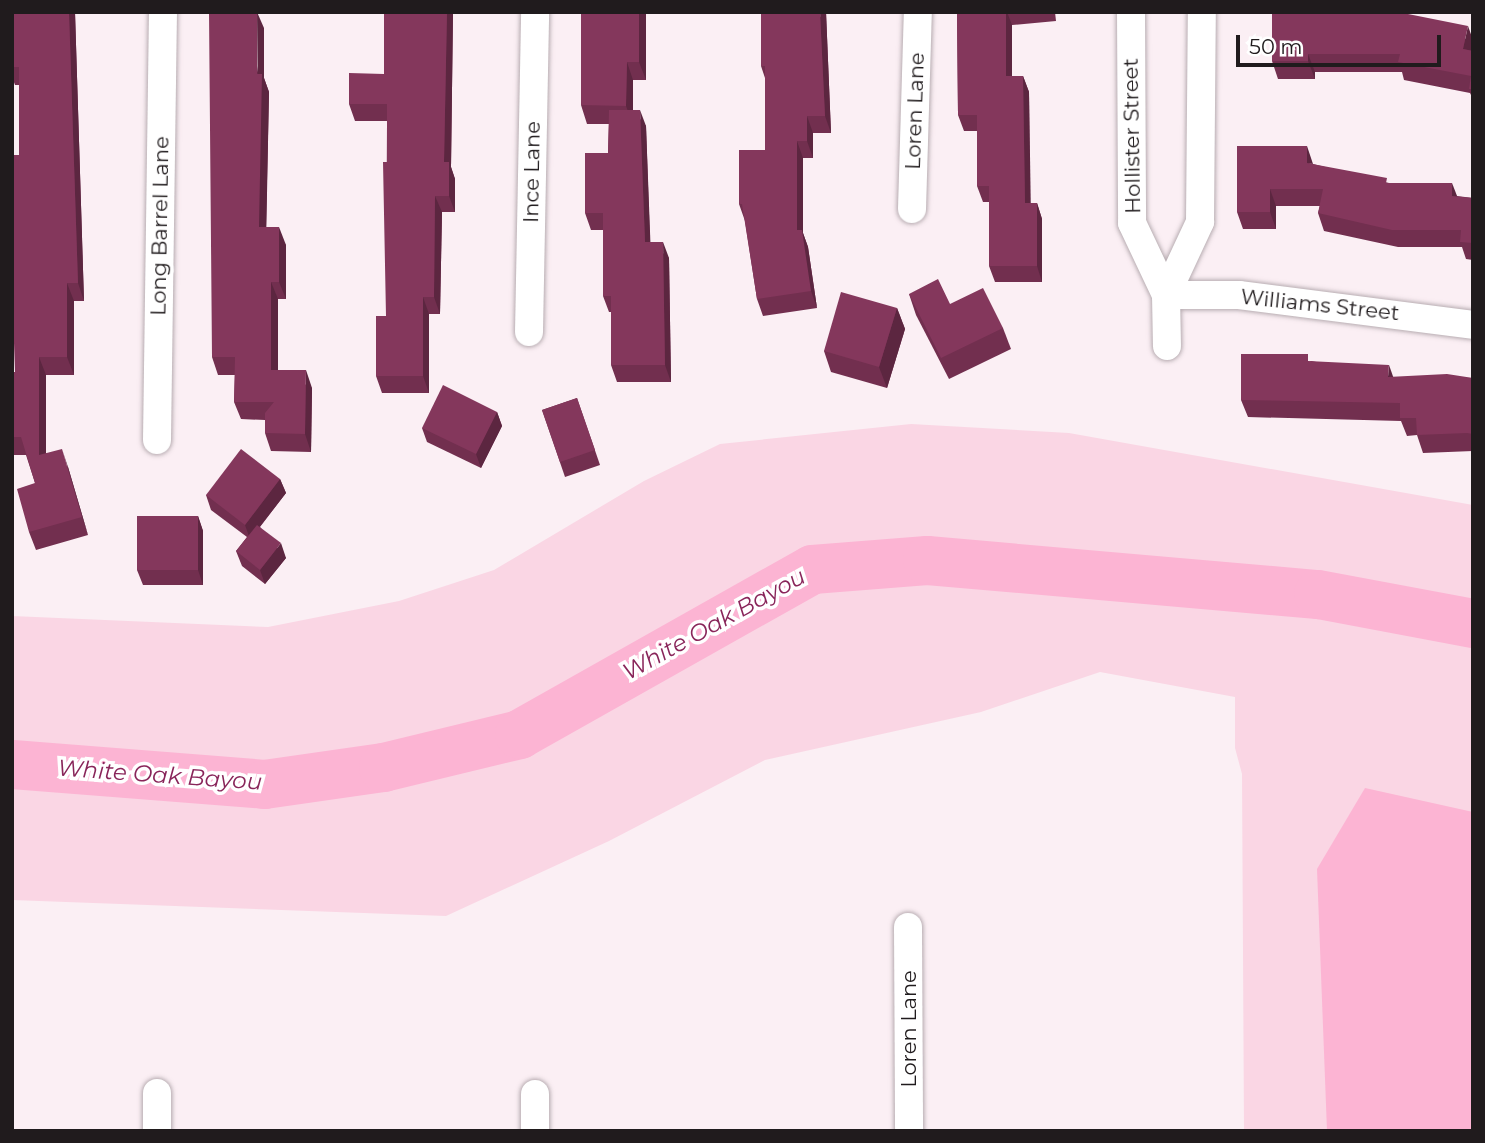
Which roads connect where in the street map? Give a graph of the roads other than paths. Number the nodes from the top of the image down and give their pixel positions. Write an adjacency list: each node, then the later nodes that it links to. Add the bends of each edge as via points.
1 (163, 12): 11 (street, Long Barrel Lane)
2 (535, 12): 9 (street, Ince Lane)
3 (918, 12): 6 (street, Loren Lane)
4 (1130, 12): 7 (street, Hollister Street, via 1132,223)
5 (1202, 12): 7 (street, Hollister Street, via 1200,222)
6 (912, 209)
7 (1166, 295): 8 (street, Williams Street, via 1239,295); 10 (street, Hollister Street)
8 (1473, 325)
9 (529, 332)
10 (1167, 346)
11 (157, 440)
12 (908, 926): 17 (street, Loren Lane)
13 (157, 1093): 15 (street)
14 (535, 1094): 16 (street)
15 (157, 1131)
16 (535, 1131)
17 (909, 1131)

